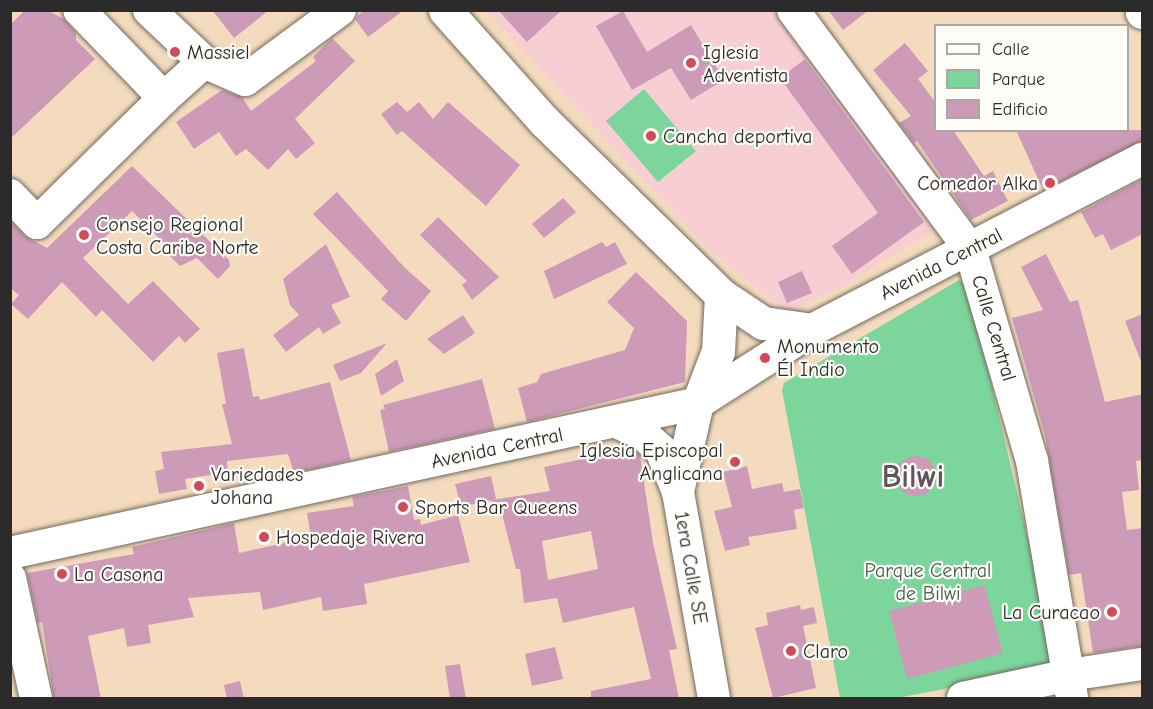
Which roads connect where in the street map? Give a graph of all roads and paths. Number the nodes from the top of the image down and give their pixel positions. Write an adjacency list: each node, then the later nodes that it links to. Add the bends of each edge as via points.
1 (79, 10): 7 (street)
2 (149, 10): 6 (street)
3 (340, 10): 6 (street, via 244,80)
4 (445, 10): 11 (main road, via 544,121)
5 (793, 10): 10 (street, Calle Central)
6 (204, 62): 7 (street)
7 (164, 98): 9 (street, via 37,223)
8 (1143, 159): 10 (street, Avenida Central)
9 (10, 195)
10 (970, 249): 12 (street, Avenida Central); 19 (street, Calle Central, via 1032,461)
11 (721, 295): 12 (main road, via 763,323); 13 (main road, via 718,351)
12 (812, 330): 13 (street, Avenida Central)
13 (698, 403): 14 (street, Avenida Central); 15 (street, 1era Calle SE)
14 (616, 422): 15 (street, via 643,434 661,450); 16 (street, Avenida Central)
15 (678, 492): 21 (street, 1era Calle SE)
16 (10, 553)
17 (10, 578): 20 (street)
18 (1143, 664): 19 (street)
19 (1070, 687): 22 (street)
20 (36, 699)
21 (714, 699)
22 (963, 699)

